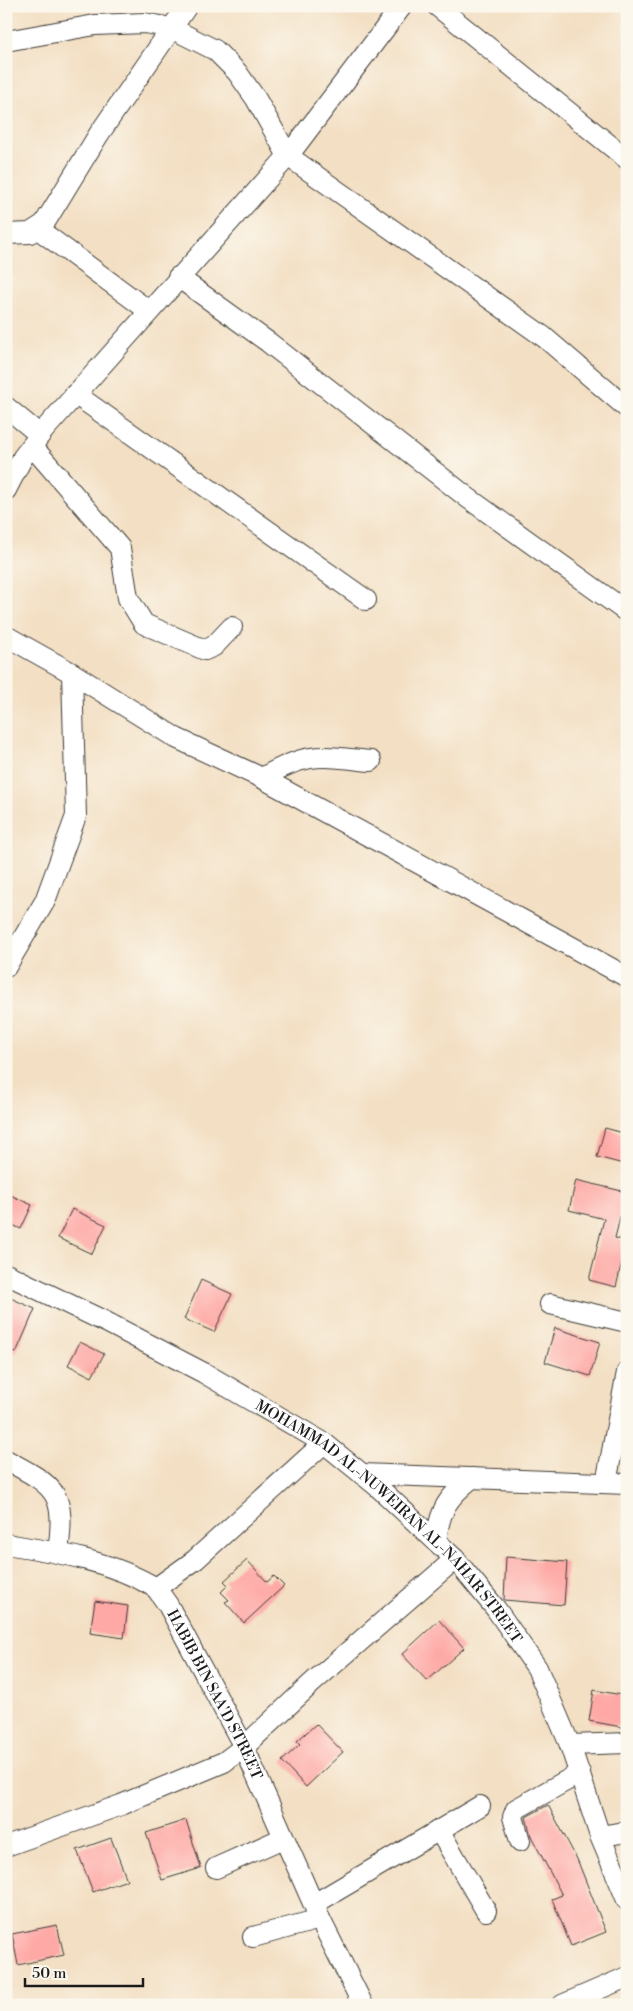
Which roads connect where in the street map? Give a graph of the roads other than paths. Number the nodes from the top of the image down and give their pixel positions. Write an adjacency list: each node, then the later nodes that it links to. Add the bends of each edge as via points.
1 (187, 6): 4 (street)
2 (402, 6): 6 (street)
3 (437, 6): 7 (street)
4 (171, 28): 5 (street, via 145,23 112,23); 6 (street, via 215,50 230,62 256,99); 8 (street)
5 (6, 42)
6 (288, 156): 10 (street); 14 (street, via 544,337)
7 (627, 159)
8 (38, 229): 9 (street, via 30,233); 11 (street)
9 (6, 234)
10 (178, 277): 11 (street); 18 (street, via 268,342 468,498)
11 (149, 311): 12 (street)
12 (75, 394): 15 (street); 17 (street)
13 (6, 407): 15 (street)
14 (627, 408)
15 (36, 441): 16 (street, via 23,457); 19 (street, via 120,548 128,598 144,624 205,650 214,646)
16 (6, 490)
17 (366, 600)
18 (627, 612)
19 (232, 627)
20 (6, 636): 21 (street)
21 (72, 673): 23 (street, via 176,738); 24 (street, via 76,816 45,901)
22 (371, 760): 23 (street, via 321,756 302,758)
23 (262, 778): 25 (street)
24 (6, 967)
25 (627, 977)
26 (6, 1274): 30 (street, MOHAMMAD AL-NUWEIRAN AL-NAHAR STREET, via 204,1373)
27 (550, 1304): 28 (street)
28 (627, 1322)
29 (627, 1372): 34 (street)
30 (324, 1442): 32 (street, MOHAMMAD AL-NUWEIRAN AL-NAHAR STREET); 40 (street, via 195,1560)
31 (6, 1460): 38 (street, via 38,1477 57,1499 62,1522)
32 (362, 1474): 33 (street); 36 (street, MOHAMMAD AL-NUWEIRAN AL-NAHAR STREET)
33 (472, 1478): 34 (street); 36 (street, via 444,1508 438,1521)
34 (606, 1483): 35 (street)
35 (627, 1484)
36 (436, 1541): 39 (street, MOHAMMAD AL-NUWEIRAN AL-NAHAR STREET)
37 (6, 1544): 38 (street)
38 (58, 1552): 40 (street, via 134,1575)
39 (455, 1559): 42 (street, MOHAMMAD AL-NUWEIRAN AL-NAHAR STREET, via 496,1609 537,1668); 43 (street, via 305,1689)
40 (156, 1588): 43 (street, HABIB BIN SAA'D STREET)
41 (627, 1743): 42 (street)
42 (570, 1745): 44 (street, MOHAMMAD AL-NUWEIRAN AL-NAHAR STREET)
43 (244, 1747): 49 (street, HABIB BIN SAA'D STREET); 51 (street, via 210,1769)
44 (580, 1773): 48 (street, MOHAMMAD AL-NUWEIRAN AL-NAHAR STREET); 50 (street, via 516,1809 513,1817)
45 (480, 1806): 46 (street)
46 (439, 1830): 54 (street); 55 (street)
47 (627, 1832): 48 (street)
48 (600, 1836): 53 (street, MOHAMMAD AL-NUWEIRAN AL-NAHAR STREET)
49 (283, 1838): 52 (street); 55 (street, HABIB BIN SAA'D STREET)
50 (520, 1841)
51 (6, 1846)
52 (216, 1868)
53 (627, 1900)
54 (486, 1910)
55 (317, 1911): 56 (street); 58 (street, HABIB BIN SAA'D STREET)
56 (253, 1937)
57 (627, 1977): 59 (street)
58 (363, 2005)
59 (562, 2005)

